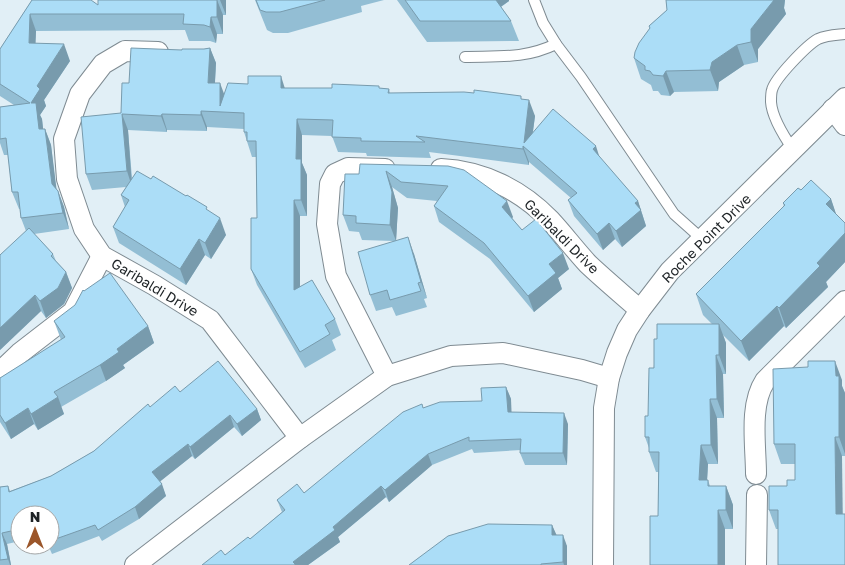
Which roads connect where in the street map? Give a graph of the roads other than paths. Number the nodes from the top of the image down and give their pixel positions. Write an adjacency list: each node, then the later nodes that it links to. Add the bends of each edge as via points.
1 (534, 0): 3 (lane)
2 (845, 34): 7 (lane, via 819,39 807,47 771,91 771,104 782,133)
3 (556, 44): 5 (lane, via 529,55); 8 (lane, via 674,214)
4 (172, 52): 9 (street, Garibaldi Drive, via 125,51 103,64 80,94 64,139 67,179 84,229)
5 (465, 57)
6 (841, 111): 7 (street, Roche Point Drive)
7 (794, 151): 8 (street, Roche Point Drive)
8 (702, 239): 11 (street, Roche Point Drive, via 670,271)
9 (102, 256): 12 (street, Garibaldi Drive, via 72,312); 15 (street, Garibaldi Drive, via 210,320)
10 (845, 302): 16 (street, via 759,390)
11 (640, 310): 13 (street, Garibaldi Drive, via 588,263 533,204 496,182 456,170 348,168 335,174 328,200 327,224 336,276); 14 (street, Roche Point Drive, via 627,330)
12 (0, 372)
13 (387, 376): 14 (street, via 451,356 503,353); 15 (street)
14 (609, 378): 19 (street, Roche Point Drive, via 604,408)
15 (300, 438): 18 (street)
16 (756, 474)
17 (757, 495): 20 (street)
18 (135, 565)
19 (603, 565)
20 (756, 565)

